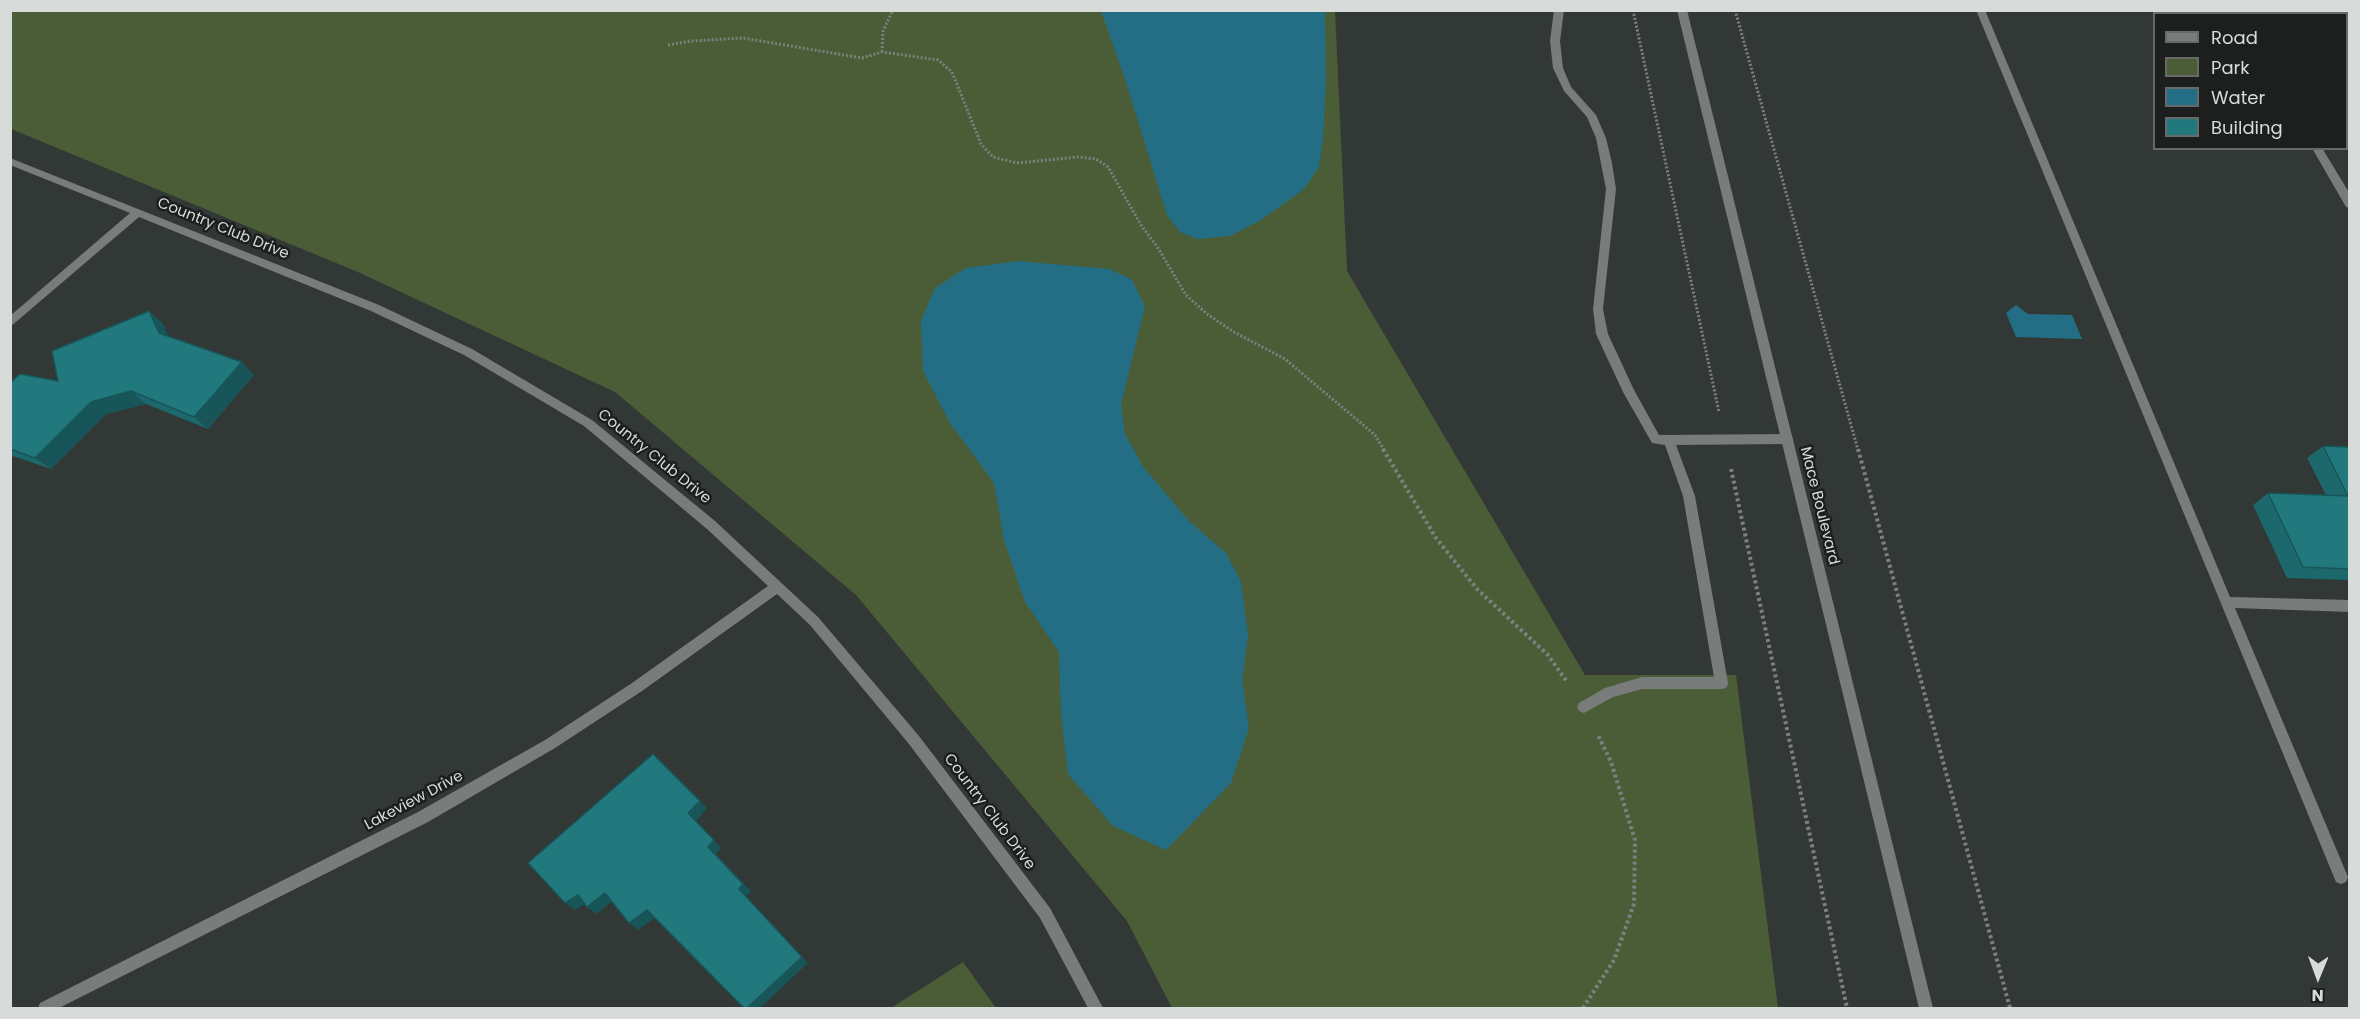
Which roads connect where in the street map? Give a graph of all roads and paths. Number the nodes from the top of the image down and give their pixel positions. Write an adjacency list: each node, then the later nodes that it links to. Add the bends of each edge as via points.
1 (893, 10): 8 (path, via 883,31)
2 (1559, 10): 16 (street, via 1555,41 1558,68 1567,89 1591,115 1601,138 1611,189 1598,309 1602,334 1656,440)
3 (1633, 10): 15 (path)
4 (1682, 10): 14 (street, Mace Boulevard)
5 (1735, 10): 27 (path)
6 (1980, 10): 18 (street)
7 (668, 45): 8 (path, via 743,38 862,58)
8 (882, 52): 20 (path, via 938,60 952,72 981,144 993,157 1017,163 1078,157 1096,159 1107,166 1186,295 1225,326 1286,359 1375,435 1436,538 1477,589 1548,655)
9 (2318, 150): 11 (street)
10 (10, 162): 12 (street, Country Club Drive)
11 (2349, 204)
12 (137, 213): 13 (street); 17 (street, Country Club Drive, via 375,308 468,352 588,423)
13 (10, 323)
14 (1787, 439): 15 (street); 26 (street, Mace Boulevard)
15 (1725, 440): 16 (street); 25 (path)
16 (1669, 441): 20 (street, via 1689,495 1722,682 1642,683 1610,692)
17 (778, 586): 22 (street, Lakeview Drive, via 637,687 531,755 423,817); 23 (street, Country Club Drive, via 814,621 914,740 1045,912)
18 (2225, 602): 19 (street); 21 (street)
19 (2349, 606)
20 (1584, 707): 24 (path, via 1611,762 1635,840 1634,903 1614,960)
21 (2341, 877)
22 (45, 1008)
23 (1096, 1008)
24 (1583, 1008)
25 (1847, 1008)
26 (1926, 1008)
27 (2010, 1008)

